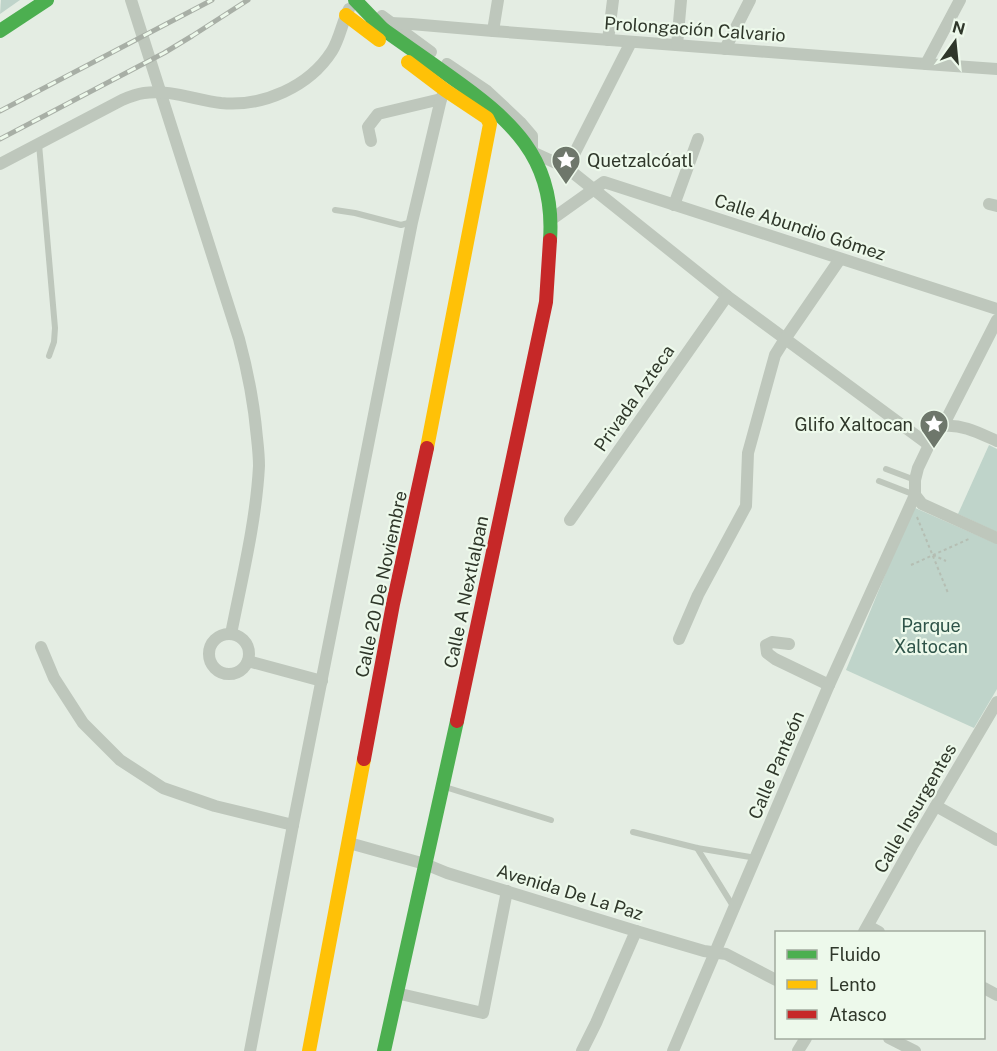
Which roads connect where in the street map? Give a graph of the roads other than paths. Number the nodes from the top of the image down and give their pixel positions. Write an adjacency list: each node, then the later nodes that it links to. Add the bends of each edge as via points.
1 (47, 0): 13 (main road)
2 (131, 0): 48 (street, via 239,339 255,412 259,464 255,507)
3 (344, 0): 12 (main road)
4 (355, 0): 11 (street); 12 (main road)
5 (360, 0): 12 (street)
6 (498, 0): 14 (street)
7 (613, 0): 15 (street)
8 (681, 0): 17 (street)
9 (750, 0): 18 (street)
10 (960, 0): 19 (street)
11 (346, 15): 21 (main road); 24 (street, via 326,60 281,94 245,103 221,103 144,93 122,100)
12 (387, 27): 14 (street, Prolongación Calvario, via 411,24); 25 (main road, Calle A Nextlalpan, via 419,56 501,115); 25 (street, via 502,104 532,136)
13 (0, 31)
14 (493, 31): 15 (street, Prolongación Calvario)
15 (608, 40): 16 (street, Prolongación Calvario)
16 (631, 42): 17 (street, Prolongación Calvario); 27 (street)
17 (677, 45): 18 (street, Prolongación Calvario)
18 (725, 49): 19 (street, Prolongación Calvario)
19 (926, 64): 20 (street, Prolongación Calvario)
20 (997, 69)
21 (443, 94): 23 (street, via 378,114 369,127); 32 (street); 62 (main road, Calle 20 De Noviembre, via 487,118 490,124)
22 (698, 140): 29 (street)
23 (371, 141)
24 (39, 143): 26 (street); 38 (lane, via 54,328)
25 (528, 147): 27 (street); 31 (main road, Calle A Nextlalpan, via 546,183)
26 (0, 164)
27 (567, 168): 28 (street)
28 (594, 189): 29 (street, Calle Abundio Gómez, via 604,182); 31 (street); 34 (street)
29 (674, 205): 33 (street, Calle Abundio Gómez)
30 (336, 210): 32 (lane, via 400,225)
31 (552, 219): 56 (main road, Calle A Nextlalpan, via 546,302)
32 (412, 222): 53 (street)
33 (840, 259): 35 (street, Calle Abundio Gómez); 37 (street)
34 (727, 296): 37 (street); 46 (street, Privada Azteca)
35 (997, 309)
36 (997, 320): 39 (street)
37 (785, 339): 41 (street); 49 (street, via 775,355 748,453 746,506 698,594)
38 (49, 356)
39 (943, 426): 40 (street, via 970,428); 41 (street)
40 (997, 441)
41 (929, 445): 43 (street)
42 (886, 469): 43 (lane)
43 (915, 480): 45 (street)
44 (879, 481): 45 (lane)
45 (918, 499): 47 (street); 54 (street, Calle Panteón)
46 (570, 520)
47 (997, 538)
48 (231, 634): 52 (street, via 246,643); 52 (street, via 222,635 210,647 212,665 227,674 236,673)
49 (679, 639)
50 (789, 644): 54 (street, via 772,642 766,645 767,653)
51 (41, 647): 59 (street, via 54,678 83,723 120,760 163,788 214,806)
52 (248, 661): 53 (street)
53 (322, 681): 59 (street)
54 (829, 685): 64 (street, Calle Panteón)
55 (997, 702): 57 (street, Calle Insurgentes)
56 (443, 787): 58 (lane); 65 (main road, Calle A Nextlalpan)
57 (936, 806): 61 (street); 68 (street, Calle Insurgentes)
58 (551, 820)
59 (293, 825): 74 (street)
60 (633, 832): 63 (lane)
61 (997, 840)
62 (349, 843): 65 (street, Avenida De La Paz); 75 (main road, Calle 20 De Noviembre)
63 (697, 848): 64 (lane); 67 (lane)
64 (756, 858): 67 (street, Calle Panteón)
65 (425, 864): 66 (street, Avenida De La Paz); 72 (main road, Calle A Nextlalpan)
66 (507, 891): 69 (street, Avenida De La Paz); 72 (street, via 483,1013)
67 (734, 908): 70 (street, Calle Panteón)
68 (866, 929)
69 (636, 931): 70 (street, Avenida De La Paz); 77 (street)
70 (715, 953): 71 (street, Avenida De La Paz, via 726,954); 78 (street, Calle Panteón)
71 (775, 979)
72 (396, 993): 76 (main road, Calle A Nextlalpan)
73 (891, 1039): 79 (street)
74 (250, 1051)
75 (309, 1051)
76 (384, 1051)
77 (582, 1051)
78 (673, 1051)
79 (915, 1051)

